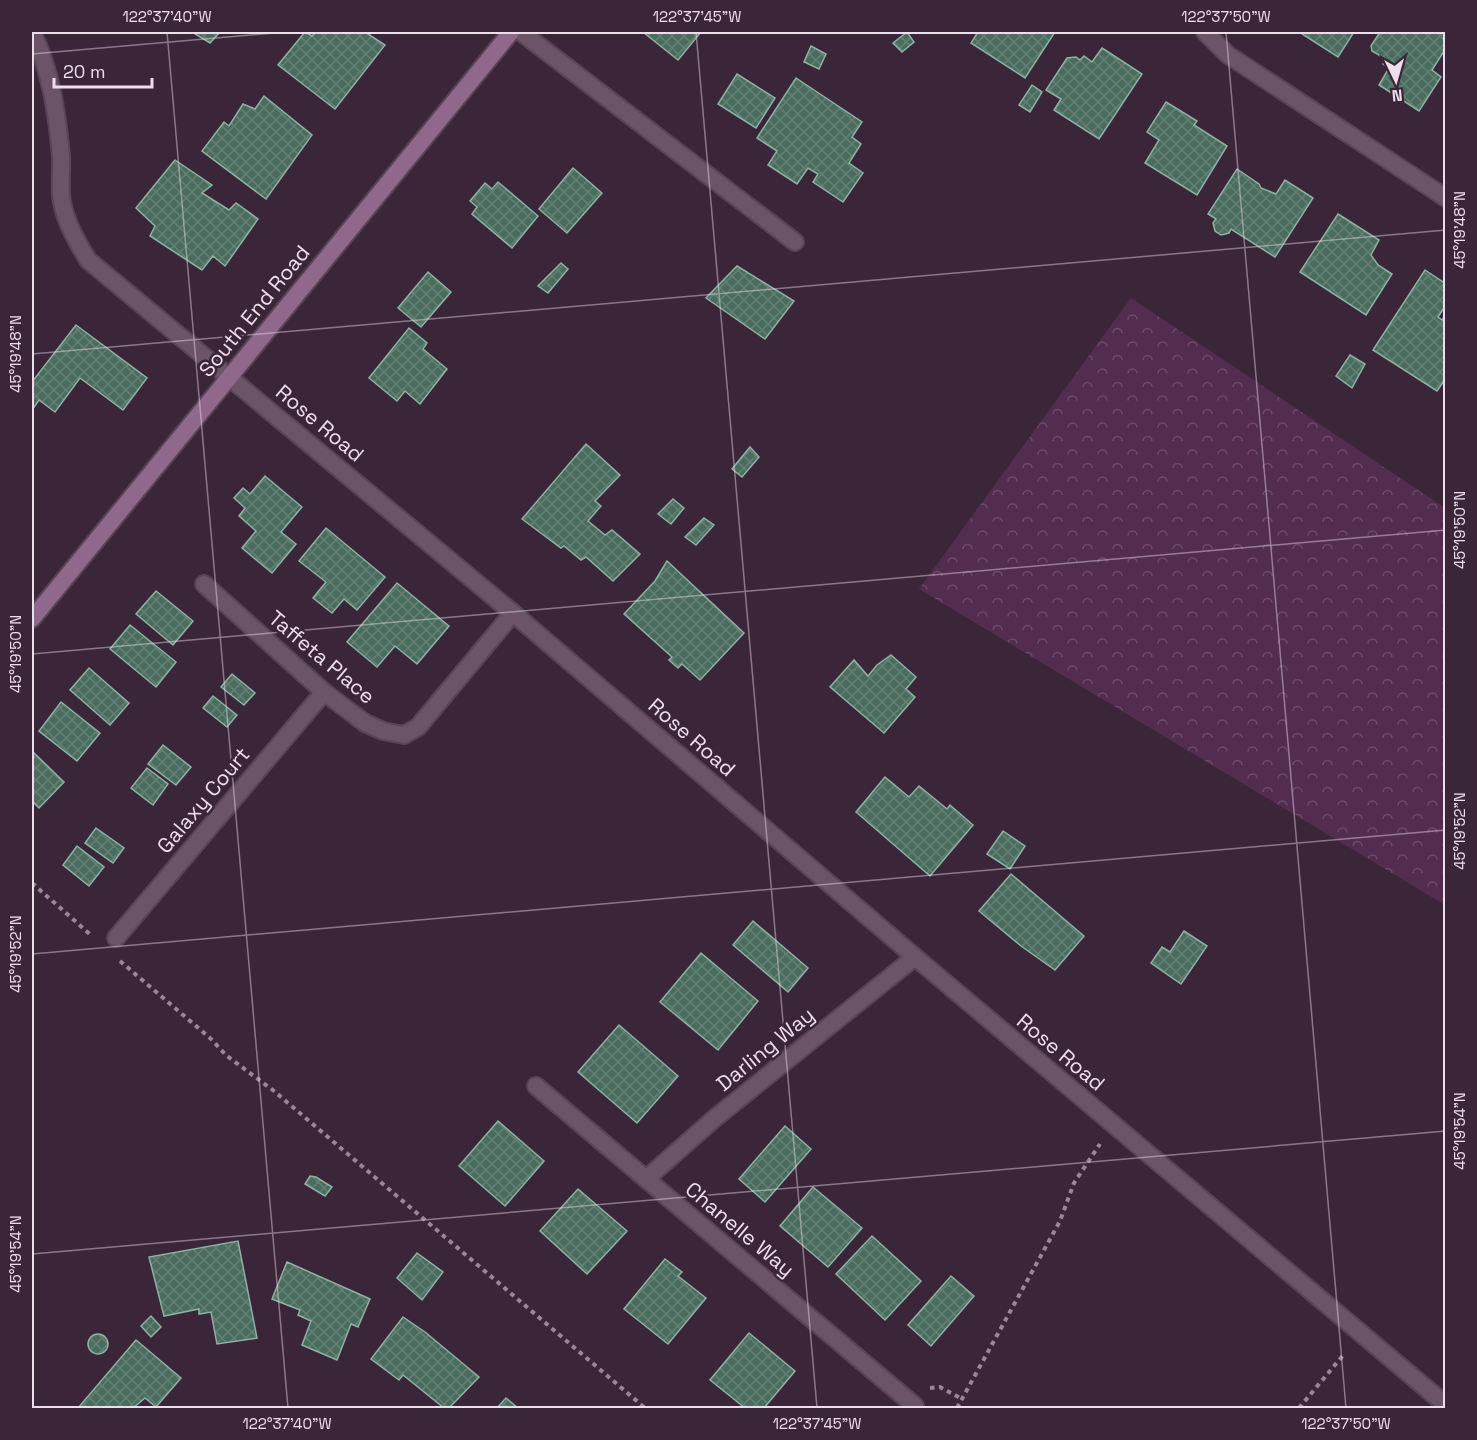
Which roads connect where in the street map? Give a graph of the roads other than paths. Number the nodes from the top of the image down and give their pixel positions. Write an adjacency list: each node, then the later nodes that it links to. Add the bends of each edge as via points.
1 (32, 32): 7 (street, Rose Road, via 55,100 62,201 72,232 88,260)
2 (511, 32): 7 (main road, South End Road)
3 (521, 32): 6 (street)
4 (1205, 32): 5 (street, via 1228,55)
5 (1446, 198)
6 (795, 242)
7 (230, 377): 9 (street, Rose Road); 10 (main road, South End Road)
8 (204, 584): 11 (street, Taffeta Place)
9 (513, 613): 11 (street, Taffeta Place, via 418,728 404,735 365,723); 13 (street, Rose Road)
10 (32, 619)
11 (324, 692): 12 (street, Galaxy Court)
12 (116, 938)
13 (915, 957): 15 (street, Darling Way, via 715,1118); 16 (street, Rose Road)
14 (536, 1086): 15 (street, Chanelle Way)
15 (646, 1179): 17 (street, Chanelle Way)
16 (1446, 1405)
17 (915, 1406)

